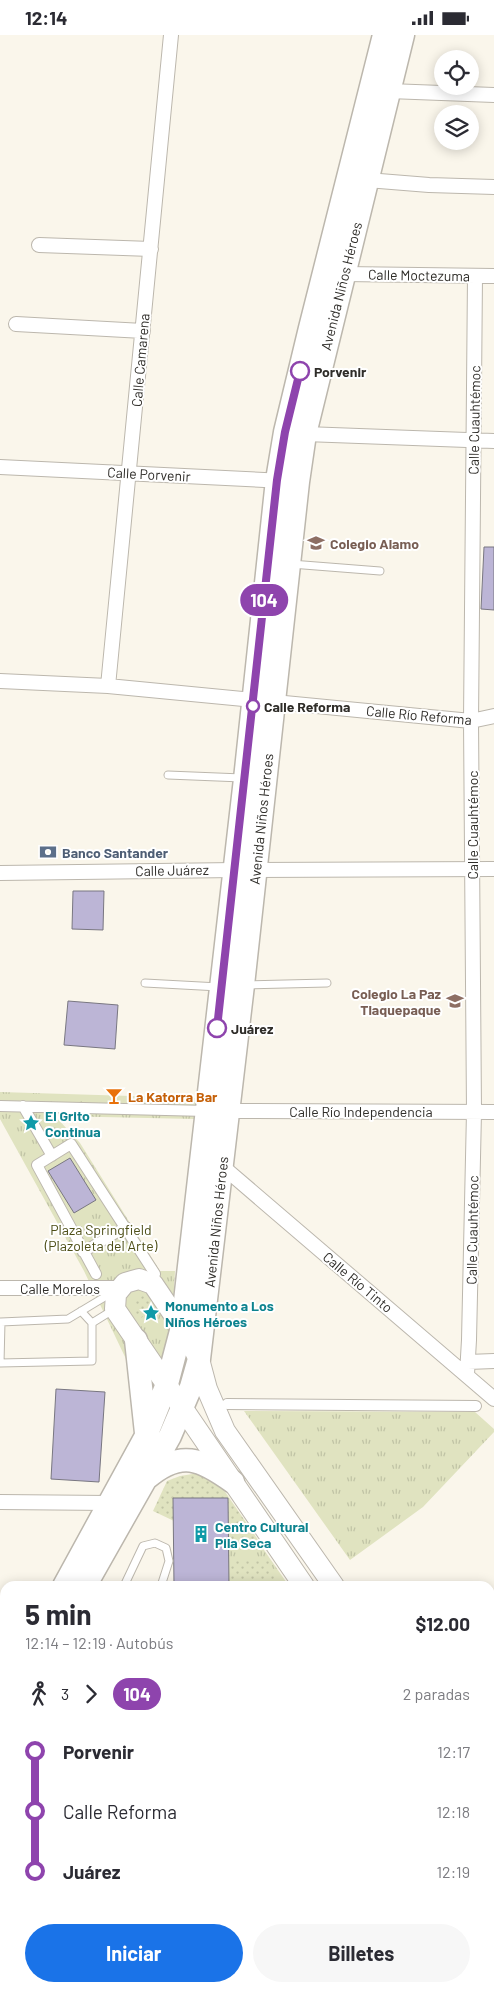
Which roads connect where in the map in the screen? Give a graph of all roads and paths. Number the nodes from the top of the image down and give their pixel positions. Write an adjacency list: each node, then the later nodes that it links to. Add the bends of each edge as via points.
1 (170, 35): 9 (street, Calle Camarena)
2 (384, 35): 20 (main road, Avenida Niños Héroes, via 285,432)
3 (404, 35): 4 (main road, Avenida Niños Héroes)
4 (389, 91): 5 (street); 6 (main road, Avenida Niños Héroes)
5 (494, 95)
6 (367, 180): 7 (street); 10 (main road, Avenida Niños Héroes)
7 (494, 187)
8 (39, 245): 9 (street)
9 (151, 249): 14 (street, Calle Camarena)
10 (344, 274): 11 (street, Calle Moctezuma); 15 (main road, Avenida Niños Héroes)
11 (476, 276): 12 (street, Calle Moctezuma); 16 (street, Calle Cuauhtémoc)
12 (494, 276)
13 (16, 324): 14 (street)
14 (143, 331): 19 (street, Calle Camarena)
15 (306, 434): 16 (street); 20 (main road, Avenida Niños Héroes)
16 (474, 440): 17 (street); 27 (street, Calle Cuauhtémoc)
17 (494, 441)
18 (0, 467): 19 (street, Calle Porvenir)
19 (130, 474): 20 (street, Calle Porvenir); 24 (street, Calle Camarena)
20 (288, 481): 21 (main road, Avenida Niños Héroes); 25 (main road, Avenida Niños Héroes)
21 (289, 563): 22 (lane); 25 (main road, Avenida Niños Héroes)
22 (380, 571)
23 (0, 681): 24 (street)
24 (108, 686): 25 (street)
25 (264, 700): 27 (street, Calle Río Reforma); 29 (main road, Avenida Niños Héroes); 30 (main road, Avenida Niños Héroes)
26 (494, 716): 27 (street, Calle Río Reforma)
27 (471, 721): 31 (street, Calle Cuauhtémoc)
28 (168, 775): 29 (lane)
29 (245, 779): 30 (main road, Avenida Niños Héroes)
30 (245, 869): 31 (street, Calle Juárez); 33 (street, Calle Juárez); 36 (main road, Avenida Niños Héroes)
31 (472, 869): 32 (street, Calle Juárez); 40 (street, Calle Cuauhtémoc)
32 (494, 869)
33 (0, 873)
34 (145, 983): 36 (lane)
35 (327, 983): 36 (lane)
36 (232, 986): 39 (main road, Avenida Niños Héroes)
37 (0, 1106): 38 (street)
38 (23, 1106): 39 (street); 42 (street)
39 (218, 1111): 40 (street, Calle Río Independencia); 43 (main road, Avenida Niños Héroes); 53 (main road, Avenida Niños Héroes)
40 (474, 1112): 41 (street, Calle Río Independencia); 57 (street, Calle Cuauhtémoc)
41 (494, 1112)
42 (52, 1156): 44 (street, via 71,1144); 45 (street, via 37,1165)
43 (222, 1166): 55 (main road, Avenida Niños Héroes); 57 (street, Calle Río Tinto)
44 (126, 1227): 45 (street); 47 (street)
45 (83, 1251): 46 (street)
46 (96, 1274)
47 (155, 1274)
48 (0, 1288): 49 (street, Calle Morelos)
49 (119, 1288): 50 (main road); 51 (lane); 53 (main road, via 132,1279 154,1284)
50 (115, 1309): 52 (lane); 54 (main road)
51 (81, 1311): 52 (lane); 52 (lane, via 68,1319 1,1322 0,1363 92,1361)
52 (92, 1323)
53 (182, 1327): 55 (main road); 58 (main road, Avenida Niños Héroes)
54 (136, 1340): 58 (main road); 63 (main road)
55 (199, 1359): 62 (main road, Avenida Niños Héroes); 73 (main road, via 207,1389 226,1431)
56 (494, 1361): 57 (street)
57 (468, 1368): 59 (street, Calle Río Tinto)
58 (167, 1384): 62 (main road); 63 (main road, Avenida Niños Héroes)
59 (494, 1399)
60 (227, 1404): 61 (street)
61 (476, 1406)
62 (182, 1410): 64 (main road, Avenida Niños Héroes); 65 (main road)
63 (146, 1436): 67 (main road, Avenida Niños Héroes)
64 (143, 1482): 65 (main road, via 165,1465 184,1460 206,1464); 69 (main road, Avenida Niños Héroes)
65 (233, 1482): 72 (main road)
66 (0, 1503): 67 (street)
67 (109, 1503): 68 (main road, Avenida Niños Héroes)
68 (67, 1581)
69 (88, 1581)
70 (126, 1581): 71 (lane, via 143,1546 155,1543 166,1548 169,1561)
71 (163, 1581)
72 (301, 1581)
73 (331, 1581)

